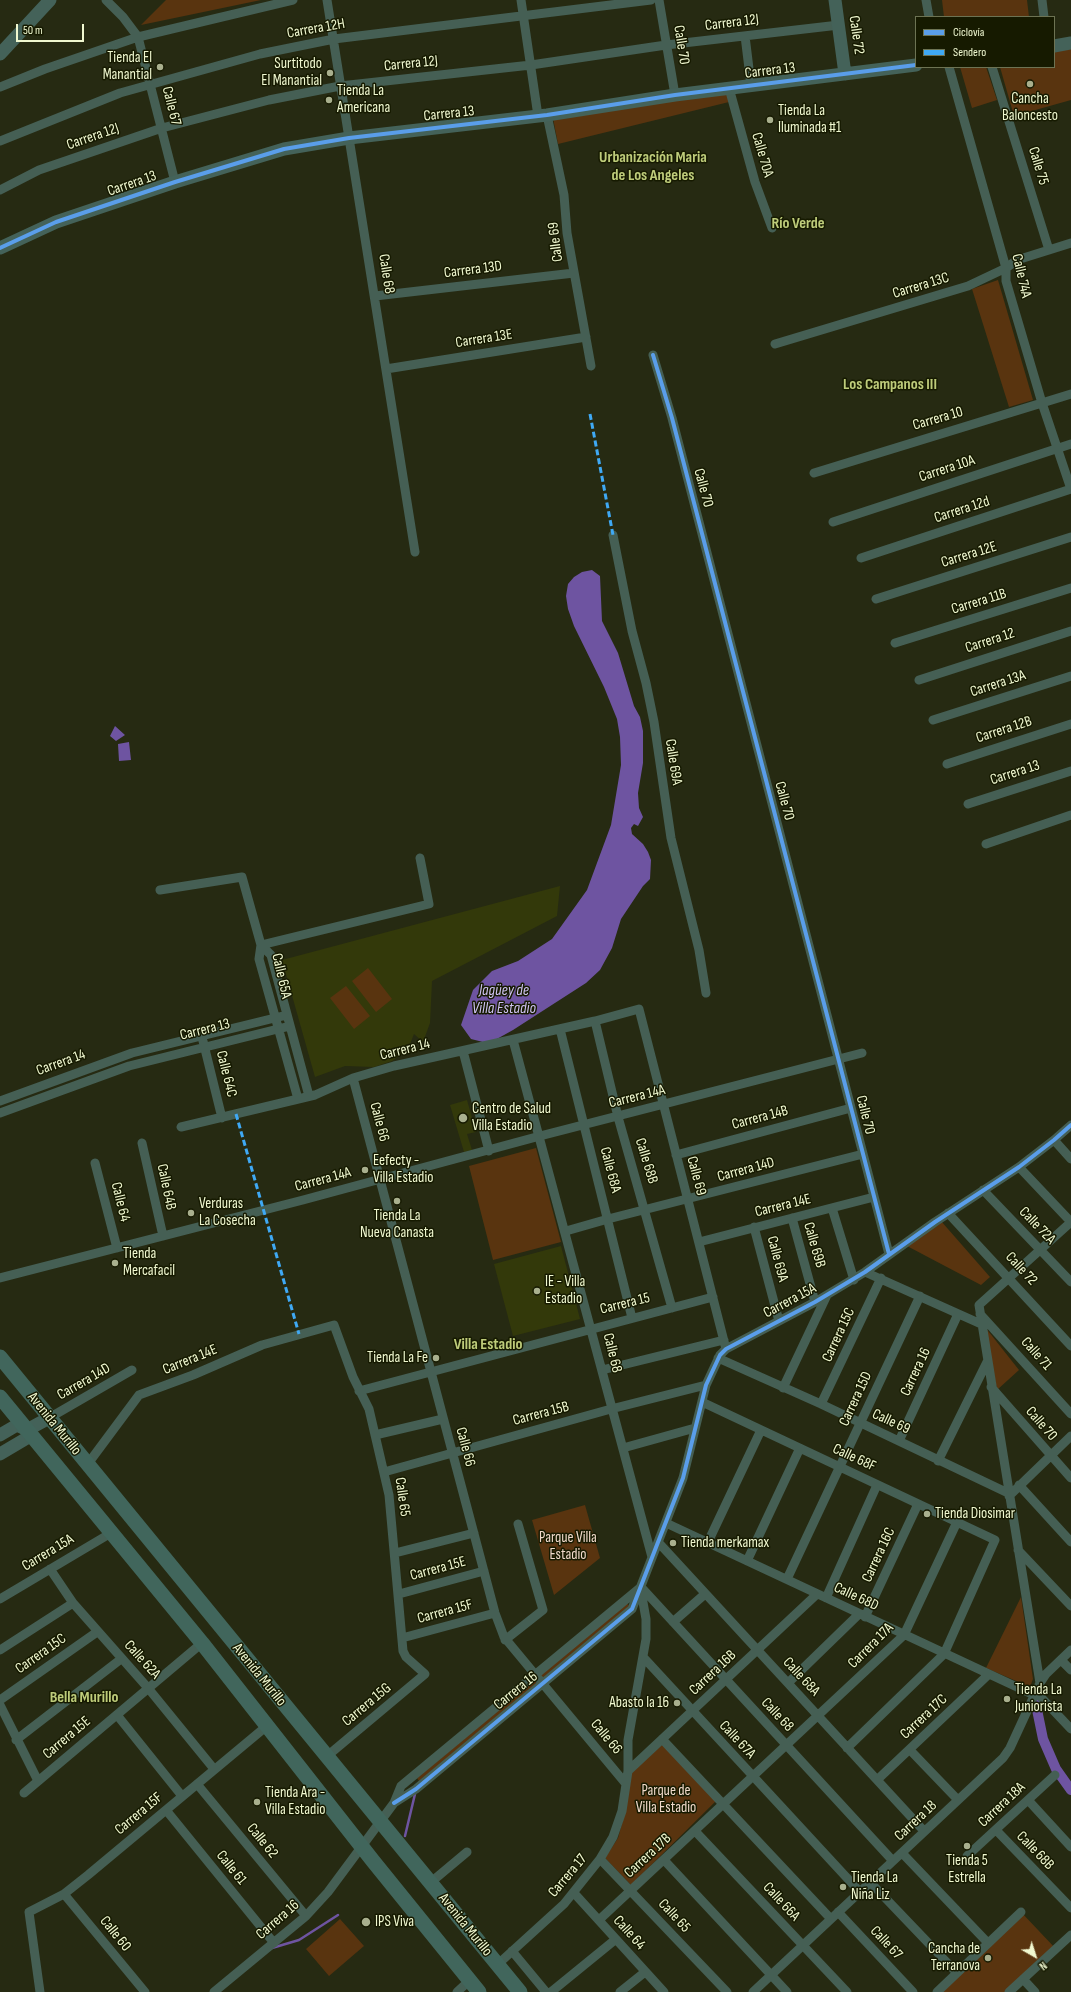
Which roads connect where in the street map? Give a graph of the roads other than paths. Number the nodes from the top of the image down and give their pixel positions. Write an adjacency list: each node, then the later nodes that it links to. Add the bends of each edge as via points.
1 (50, 0): 21 (street)
2 (106, 0): 16 (street)
3 (293, 0): 16 (street)
4 (327, 0): 17 (street, Calle 68)
5 (521, 0): 13 (street, Calle 69)
6 (651, 0): 13 (street, Carrera 12H)
7 (659, 0): 19 (street, Calle 70)
8 (835, 0): 14 (street, Calle 72)
9 (926, 0): 11 (street)
10 (1042, 0): 12 (street)
11 (929, 16)
12 (1044, 16)
13 (523, 17): 17 (street, Carrera 12H); 22 (street, Calle 69)
14 (839, 25): 15 (street, Carrera 12J); 26 (street, Calle 72)
15 (745, 36): 19 (street, Carrera 12J); 28 (street)
16 (138, 37): 27 (street, Calle 67); 30 (street)
17 (334, 39): 27 (street, Carrera 12H, via 260,54); 29 (street, Calle 68)
18 (1071, 43): 20 (street)
19 (666, 46): 22 (street, Carrera 12J); 32 (street, Calle 70)
20 (1055, 46)
21 (0, 54)
22 (531, 65): 29 (street, Carrera 12J); 33 (street, Calle 69)
23 (915, 65): 26 (street, Carrera 13)
24 (949, 68): 43 (street, Calle 74A)
25 (992, 68): 42 (street, Calle 75)
26 (845, 74): 28 (street, Carrera 13)
27 (151, 83): 34 (street, Calle 67); 36 (street, Carrera 12H)
28 (752, 85): 31 (street, Carrera 13)
29 (340, 86): 34 (street, Carrera 12J, via 268,100); 35 (street, Calle 68)
30 (0, 87)
31 (729, 88): 32 (street, Carrera 13); 39 (street, Calle 70A, via 755,182)
32 (674, 95): 33 (street, Carrera 13)
33 (542, 116): 35 (street, Carrera 13); 44 (street, Calle 69, via 564,195)
34 (162, 128): 37 (street, Calle 67); 38 (street, Carrera 12J, via 39,170)
35 (350, 138): 37 (street, Carrera 13, via 284,149); 45 (street, Calle 68)
36 (0, 141)
37 (175, 182): 41 (street, Carrera 13, via 56,222)
38 (0, 190)
39 (772, 228)
40 (1071, 243): 42 (street, Carrera 13C)
41 (0, 248)
42 (1049, 250): 43 (street, Carrera 13C, via 1017,260)
43 (1006, 268): 47 (street, Carrera 13C, via 968,286); 52 (street, Calle 74A, via 1006,280)
44 (574, 273): 45 (street, Carrera 13D); 46 (street, Calle 69)
45 (375, 296): 50 (street, Calle 68)
46 (586, 337): 49 (street, Calle 69); 50 (street, Carrera 13E)
47 (775, 344)
48 (653, 355): 92 (street, Calle 70, via 674,425)
49 (591, 366)
50 (386, 369): 60 (street, Calle 68)
51 (1071, 394): 52 (street, Carrera 10)
52 (1042, 403): 54 (street, Calle 74A); 55 (street, Carrera 10)
53 (1071, 444): 54 (street, Carrera 10A)
54 (1057, 448): 56 (street, Calle 74A); 57 (street, Carrera 10A)
55 (814, 473)
56 (1071, 489): 61 (street, Carrera 12d)
57 (833, 522)
58 (612, 535): 78 (street, Calle 69A, via 632,632 646,683 671,838 699,950)
59 (1071, 537): 63 (street, Carrera 12E)
60 (415, 552)
61 (861, 558)
62 (1071, 588): 65 (street, Carrera 11B)
63 (876, 598)
64 (1071, 631): 67 (street, Carrera 12)
65 (895, 643)
66 (1071, 676): 68 (street, Carrera 13A)
67 (919, 680)
68 (933, 720)
69 (1071, 724): 70 (street, Carrera 12B)
70 (946, 764)
71 (1071, 771): 72 (street, Carrera 13)
72 (968, 804)
73 (1071, 816): 74 (street)
74 (986, 844)
75 (420, 858): 77 (street, via 429,904)
76 (160, 890): 77 (street, via 242,877)
77 (261, 945): 80 (street, Calle 65A, via 271,955); 81 (street, Calle 65A, via 259,959)
78 (706, 993)
79 (639, 1009): 82 (street, Carrera 14); 98 (street, Calle 69)
80 (287, 1015): 81 (street, Carrera 13); 83 (street, Calle 65A)
81 (276, 1018): 84 (street, Calle 65A); 86 (street, Carrera 13)
82 (595, 1021): 85 (street, Carrera 14); 101 (street, Calle 68B)
83 (290, 1026): 84 (street, Carrera 13); 95 (street, Calle 65A)
84 (279, 1029): 88 (street, Carrera 13); 96 (street, Calle 65A)
85 (560, 1029): 87 (street, Carrera 14); 103 (street, Calle 68A)
86 (202, 1036): 88 (street, Calle 64C); 90 (street, Carrera 13)
87 (514, 1040): 89 (street, Carrera 14); 106 (street, Calle 68)
88 (205, 1047): 93 (street, Carrera 13); 102 (street, Calle 64C)
89 (463, 1051): 94 (street, Carrera 14); 109 (street)
90 (132, 1053): 97 (street, Carrera 14)
91 (862, 1053): 92 (street, Carrera 14A)
92 (839, 1059): 98 (street, Carrera 14A); 99 (street, Calle 70)
93 (129, 1066): 100 (street, Carrera 14)
94 (353, 1078): 95 (street, Carrera 14); 115 (street, Calle 66)
95 (309, 1096): 96 (street, Carrera 14)
96 (298, 1099): 102 (street, Carrera 14)
97 (0, 1100)
98 (663, 1105): 101 (street, Carrera 14A); 111 (street, Calle 69)
99 (851, 1108): 110 (street, Calle 70); 111 (street, Carrera 14B)
100 (0, 1113)
101 (618, 1117): 103 (street, Carrera 14A); 120 (street, Calle 68B)
102 (222, 1118): 105 (street, Carrera 14)
103 (583, 1125): 106 (street, Carrera 14A); 123 (street, Calle 68A)
104 (1071, 1125): 107 (street, Carrera 15A)
105 (181, 1127)
106 (540, 1136): 109 (street, Carrera 14A); 126 (street, Calle 68)
107 (1054, 1140): 112 (street); 114 (street, Carrera 15A)
108 (142, 1143): 127 (street, Calle 64B)
109 (489, 1151): 115 (street, Carrera 14A)
110 (863, 1154): 117 (street, Calle 70); 118 (street, Carrera 14D)
111 (676, 1155): 118 (street, Calle 69)
112 (1071, 1159)
113 (96, 1163): 129 (street, Calle 64)
114 (1019, 1167): 116 (street, Carrera 15A); 124 (street)
115 (380, 1180): 127 (street, Carrera 14A); 158 (street, Calle 66)
116 (983, 1190): 121 (street, Carrera 15A); 130 (street, Calle 72A)
117 (874, 1197): 119 (street, Carrera 14E); 131 (street, Calle 70)
118 (688, 1200): 120 (street, Carrera 14D); 128 (street, Calle 69)
119 (832, 1208): 122 (street, Carrera 14E); 136 (street)
120 (646, 1210): 123 (street, Carrera 14D); 142 (street, Calle 68B)
121 (948, 1213): 131 (street, Carrera 15A); 135 (street, Calle 72)
122 (792, 1218): 125 (street, Carrera 14E); 141 (street, Calle 69B)
123 (608, 1219): 126 (street, Carrera 14D); 145 (street, Calle 68A)
124 (1071, 1222): 130 (street)
125 (754, 1227): 128 (street, Carrera 14E); 146 (street, Calle 69A)
126 (566, 1231): 149 (street, Calle 68)
127 (163, 1236): 129 (street, Carrera 14A)
128 (699, 1242): 140 (street, Calle 69)
129 (117, 1248): 133 (street, Carrera 14A)
130 (1041, 1250): 135 (street); 137 (street, Calle 72A)
131 (889, 1254): 132 (street, Carrera 15A)
132 (865, 1272): 134 (street); 136 (street, Carrera 15A)
133 (0, 1278)
134 (881, 1278): 139 (street); 165 (street, Carrera 15C)
135 (1008, 1279): 143 (street); 151 (street, Calle 72)
136 (854, 1280): 138 (street, Carrera 15A)
137 (1071, 1282)
138 (827, 1295): 141 (street, Carrera 15A); 161 (street)
139 (920, 1296): 144 (street); 170 (street, Carrera 15D)
140 (713, 1297): 142 (street, Carrera 15); 150 (street, Calle 69)
141 (815, 1302): 146 (street, Carrera 15A)
142 (672, 1308): 145 (street, Carrera 15)
143 (980, 1309): 148 (street); 167 (street, Calle 71)
144 (958, 1314): 148 (street); 177 (street, Carrera 16)
145 (632, 1318): 149 (street, Carrera 15)
146 (779, 1321): 152 (street, Carrera 15A)
147 (334, 1324): 162 (street, Calle 65); 184 (street, Carrera 14E, via 262,1345 139,1395)
148 (981, 1324): 155 (street)
149 (591, 1328): 157 (street, Calle 68); 158 (street, Carrera 15)
150 (724, 1340): 152 (street, Calle 69); 157 (street)
151 (1071, 1346)
152 (726, 1349): 154 (street, Carrera 15A)
153 (0, 1357): 168 (main road, Avenida Murillo)
154 (718, 1358): 159 (street, Carrera 15A); 161 (street, Calle 69)
155 (987, 1362): 160 (street); 183 (street)
156 (132, 1370): 168 (street, Carrera 14D)
157 (602, 1370): 166 (street, Calle 68)
158 (431, 1372): 162 (street, Carrera 15); 169 (street, Calle 66)
159 (706, 1385): 164 (street, Carrera 15A); 166 (street, Carrera 15B)
160 (991, 1387): 182 (street, Calle 70); 190 (street)
161 (783, 1388): 165 (street, Calle 69)
162 (359, 1391): 175 (street, Calle 65, via 366,1402)
163 (0, 1397): 172 (main road, Avenida Murillo)
164 (702, 1402): 171 (street, Carrera 15A); 173 (street, Calle 68F)
165 (822, 1404): 170 (street, Calle 69)
166 (611, 1409): 178 (street, Calle 68); 181 (street, Carrera 15B)
167 (1071, 1414)
168 (49, 1418): 172 (street); 184 (main road, Avenida Murillo)
169 (443, 1419): 175 (street); 181 (street, Calle 66)
170 (860, 1423): 177 (street, Calle 69); 185 (street, Carrera 15D)
171 (695, 1428): 178 (street); 193 (street, Carrera 15A, via 683,1478)
172 (27, 1430): 174 (street, via 17,1425); 180 (street, via 27,1438); 195 (main road, Avenida Murillo)
173 (761, 1430): 179 (street, Calle 68F); 198 (street)
174 (0, 1435)
175 (376, 1435): 186 (street, Calle 65)
176 (1071, 1436): 182 (street)
177 (899, 1441): 183 (street, Calle 69)
178 (623, 1448): 202 (street, Calle 68)
179 (800, 1448): 185 (street, Calle 68F); 203 (street)
180 (0, 1454)
181 (453, 1454): 186 (street, Carrera 15B); 196 (street, Calle 66)
182 (1050, 1455): 187 (street, Calle 70); 189 (street)
183 (938, 1461): 190 (street, Calle 69)
184 (87, 1465): 251 (main road, Avenida Murillo)
185 (840, 1467): 188 (street, Calle 68F); 206 (street, Carrera 15D)
186 (384, 1472): 201 (street, Calle 65)
187 (1071, 1478)
188 (877, 1485): 191 (street, Calle 68F); 212 (street)
189 (1019, 1485): 190 (street); 199 (street)
190 (1008, 1495): 200 (street)
191 (918, 1504): 192 (street, Calle 68F); 216 (street, Carrera 16C)
192 (957, 1522): 219 (street, Carrera 17A); 226 (street, Calle 68F, via 995,1540)
193 (666, 1523): 197 (street, Carrera 15A); 198 (street, Calle 68D)
194 (518, 1524): 221 (street, via 543,1610)
195 (111, 1532): 204 (street, Carrera 15A); 222 (main road, Avenida Murillo)
196 (474, 1533): 201 (street); 205 (street, Calle 66)
197 (658, 1542): 202 (street, Carrera 15A); 209 (street, Calle 68A)
198 (708, 1542): 203 (street, Calle 68D)
199 (1071, 1542)
200 (1018, 1550): 214 (street); 238 (street)
201 (395, 1553): 208 (street, Calle 65)
202 (652, 1557): 207 (street, Carrera 15A)
203 (747, 1561): 206 (street, Calle 68D)
204 (50, 1569): 211 (street, Carrera 15A); 213 (street, Calle 62A)
205 (484, 1571): 208 (street, Carrera 15E); 215 (street, Calle 66)
206 (787, 1579): 210 (street, Calle 68D)
207 (641, 1587): 217 (street, Calle 68); 228 (street, via 646,1619); 233 (street, Carrera 16); 236 (street, Carrera 16, via 632,1610)
208 (399, 1594): 220 (street, Calle 65)
209 (705, 1594): 217 (street); 225 (street, Calle 68A)
210 (816, 1595): 212 (street, Calle 68D); 225 (street, Carrera 16B)
211 (0, 1598)
212 (826, 1598): 216 (street, Calle 68D)
213 (73, 1603): 218 (street, Calle 62A); 223 (street)
214 (1071, 1606)
215 (495, 1613): 220 (street, Carrera 15F); 221 (street, Calle 66)
216 (862, 1616): 219 (street, Calle 68D); 235 (street, Carrera 16C)
217 (673, 1622): 234 (street, Calle 68)
218 (97, 1632): 227 (street, Calle 62A); 239 (street, Carrera 15C)
219 (904, 1635): 226 (street, Calle 68D); 243 (street, Carrera 17A)
220 (402, 1638): 231 (street, Calle 65, via 406,1657)
221 (506, 1640): 233 (street, Calle 66)
222 (202, 1643): 237 (street, Carrera 15E); 244 (main road, Avenida Murillo)
223 (0, 1650)
224 (1071, 1650): 229 (street, Carrera 18)
225 (758, 1651): 234 (street, Carrera 16B); 235 (street, Calle 68A)
226 (944, 1654): 232 (street, Calle 68D); 249 (street)
227 (121, 1658): 237 (street, Calle 62A); 247 (street)
228 (644, 1658): 241 (street, Calle 67A); 253 (street, via 628,1740)
229 (1061, 1660): 230 (street); 238 (street, Carrera 18, via 1046,1674)
230 (1071, 1670)
231 (425, 1674): 251 (street, Carrera 15G)
232 (989, 1674): 238 (street, Calle 68D); 250 (street, Carrera 17C)
233 (535, 1675): 236 (street, Calle 66); 264 (street, Carrera 16, via 401,1786)
234 (726, 1680): 241 (street, Carrera 16B); 248 (street, Calle 68)
235 (788, 1683): 243 (street, Calle 68A)
236 (543, 1685): 259 (street, Calle 66); 264 (street, Carrera 16, via 408,1796)
237 (148, 1688): 242 (street, Carrera 15E); 252 (street, Calle 62A)
238 (1037, 1690): 245 (street, Calle 68D); 262 (street, Carrera 18, via 1003,1758)
239 (0, 1700)
240 (0, 1705): 247 (street)
241 (692, 1712): 246 (street, Carrera 16B); 255 (street, Calle 67A)
242 (117, 1715): 257 (street, Carrera 15E); 261 (street)
243 (818, 1716): 248 (street, Carrera 17A); 249 (street, Calle 68A)
244 (268, 1725): 252 (street, Carrera 15F); 271 (main road, Avenida Murillo)
245 (1071, 1729)
246 (662, 1739): 253 (street, Carrera 16B); 265 (street)
247 (16, 1740): 257 (street)
248 (786, 1746): 255 (street, Carrera 17B); 278 (street, Calle 68)
249 (847, 1748): 256 (street, Calle 68A)
250 (910, 1750): 256 (street, Carrera 17C); 262 (street)
251 (326, 1757): 267 (main road, Avenida Murillo)
252 (214, 1769): 258 (street, Carrera 15F)
253 (628, 1772): 259 (street)
254 (1055, 1775): 263 (street, Carrera 18A)
255 (753, 1777): 265 (street, Carrera 17B); 282 (street, Calle 67A)
256 (877, 1780): 270 (street, Calle 68A)
257 (38, 1781): 260 (street, Carrera 15E)
258 (197, 1784): 261 (street, Carrera 15F); 287 (street, Calle 62)
259 (626, 1784): 276 (street, Carrera 17, via 622,1811 613,1837)
260 (24, 1793)
261 (182, 1796): 266 (street, Carrera 15F)
262 (958, 1800): 270 (street, Carrera 18)
263 (1028, 1800): 268 (street, Carrera 18A); 272 (street)
264 (394, 1803): 267 (street, Carrera 16)
265 (724, 1805): 269 (street, Carrera 17B); 288 (street)
266 (166, 1810): 284 (street, Carrera 15F); 292 (street, Calle 61)
267 (380, 1823): 271 (street, Carrera 16); 280 (main road, Avenida Murillo)
268 (996, 1830): 275 (street, Carrera 18A); 285 (street, Calle 68B)
269 (695, 1831): 277 (street, Carrera 17B); 294 (street, Calle 66A)
270 (924, 1832): 274 (street, Carrera 18)
271 (363, 1847): 287 (street, Carrera 16, via 342,1876); 301 (main road, Avenida Murillo)
272 (1071, 1847)
273 (467, 1852): 280 (street)
274 (902, 1853): 278 (street, Carrera 18); 293 (street)
275 (967, 1856)
276 (600, 1859): 281 (street, Calle 65); 283 (street, Carrera 17)
277 (664, 1860): 281 (street, Carrera 17B); 299 (street)
278 (893, 1861): 279 (street, Carrera 18)
279 (870, 1882): 282 (street, Carrera 18); 298 (street)
280 (430, 1883): 296 (main road, Avenida Murillo)
281 (631, 1891): 289 (street, Carrera 17B); 311 (street, Calle 65)
282 (860, 1892): 288 (street, Carrera 18)
283 (574, 1893): 289 (street, Calle 64); 295 (street, Carrera 17)
284 (64, 1894): 302 (street, Carrera 15F, via 29,1912); 303 (street, Calle 60)
285 (1071, 1908)
286 (1021, 1912): 293 (street)
287 (306, 1916): 292 (street, Carrera 16)
288 (834, 1916): 294 (street, Carrera 18); 315 (street, Calle 67)
289 (599, 1920): 291 (street, Calle 64)
290 (1071, 1935): 300 (street)
291 (616, 1939): 297 (street, Calle 64); 308 (street)
292 (274, 1943): 304 (street, Carrera 16)
293 (988, 1943): 298 (street)
294 (803, 1946): 299 (street, Carrera 18); 314 (street, Calle 66A)
295 (512, 1951): 296 (street, Carrera 17); 307 (street)
296 (497, 1965): 306 (main road, Avenida Murillo)
297 (645, 1972): 309 (street); 310 (street, Calle 64)
298 (957, 1973): 316 (street)
299 (771, 1975): 312 (street, Carrera 18); 313 (street)
300 (1022, 1980): 317 (street); 318 (street)
301 (475, 1986): 305 (street)
302 (40, 1992)
303 (145, 1992)
304 (214, 1992)
305 (457, 1992)
306 (520, 1992)
307 (546, 1992)
308 (551, 1992)
309 (620, 1992)
310 (664, 1992)
311 (727, 1992)
312 (753, 1992)
313 (787, 1992)
314 (847, 1992)
315 (913, 1992)
316 (937, 1992)
317 (1009, 1992)
318 (1034, 1992)

